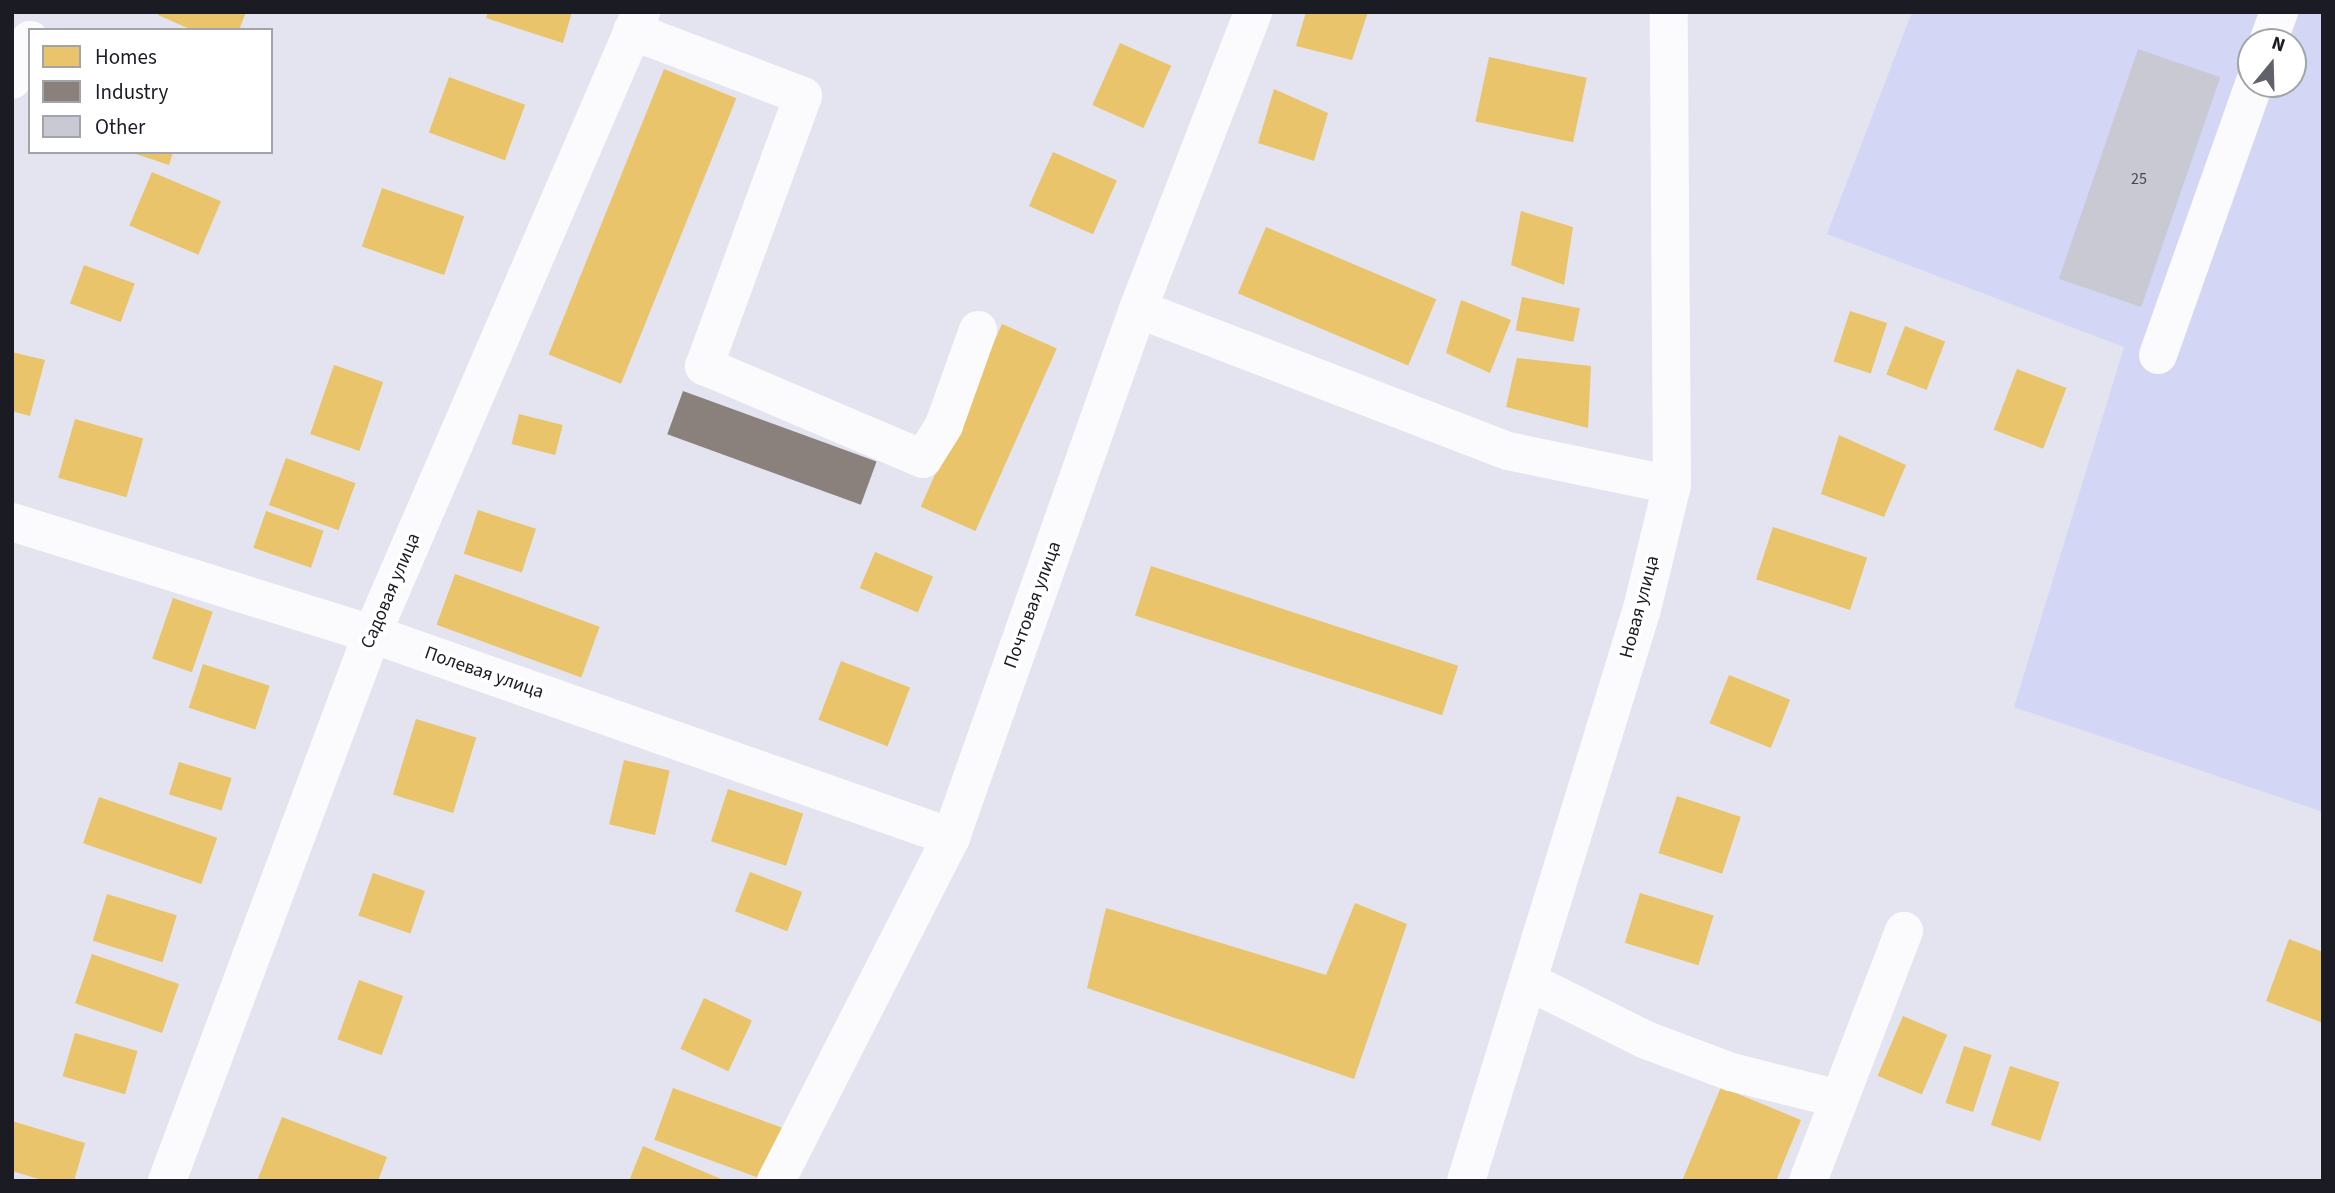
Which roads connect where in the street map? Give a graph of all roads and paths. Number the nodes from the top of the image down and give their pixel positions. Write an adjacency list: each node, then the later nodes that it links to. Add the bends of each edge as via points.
1 (42, 12): 5 (street)
2 (1253, 12): 9 (street, Почтовая улица)
3 (1670, 12): 12 (street, Новая улица)
4 (637, 22): 10 (street, via 803,96 704,366 923,459 944,425); 14 (street, Садовая улица)
5 (35, 28)
6 (28, 44): 7 (street)
7 (12, 80)
8 (2249, 98): 11 (street)
9 (1138, 309): 12 (street, via 1508,451); 15 (street, Почтовая улица)
10 (978, 330)
11 (2158, 355)
12 (1672, 485): 17 (street, Новая улица, via 1642,609)
13 (12, 522): 14 (street, Полевая улица)
14 (372, 634): 15 (street, Полевая улица); 19 (street, Садовая улица)
15 (951, 837): 20 (street, Почтовая улица)
16 (1904, 931): 18 (street)
17 (1528, 981): 18 (street, via 1670,1049 1731,1072); 21 (street, Новая улица)
18 (1839, 1099): 22 (street)
19 (167, 1181)
20 (776, 1181)
21 (1466, 1181)
22 (1808, 1181)

